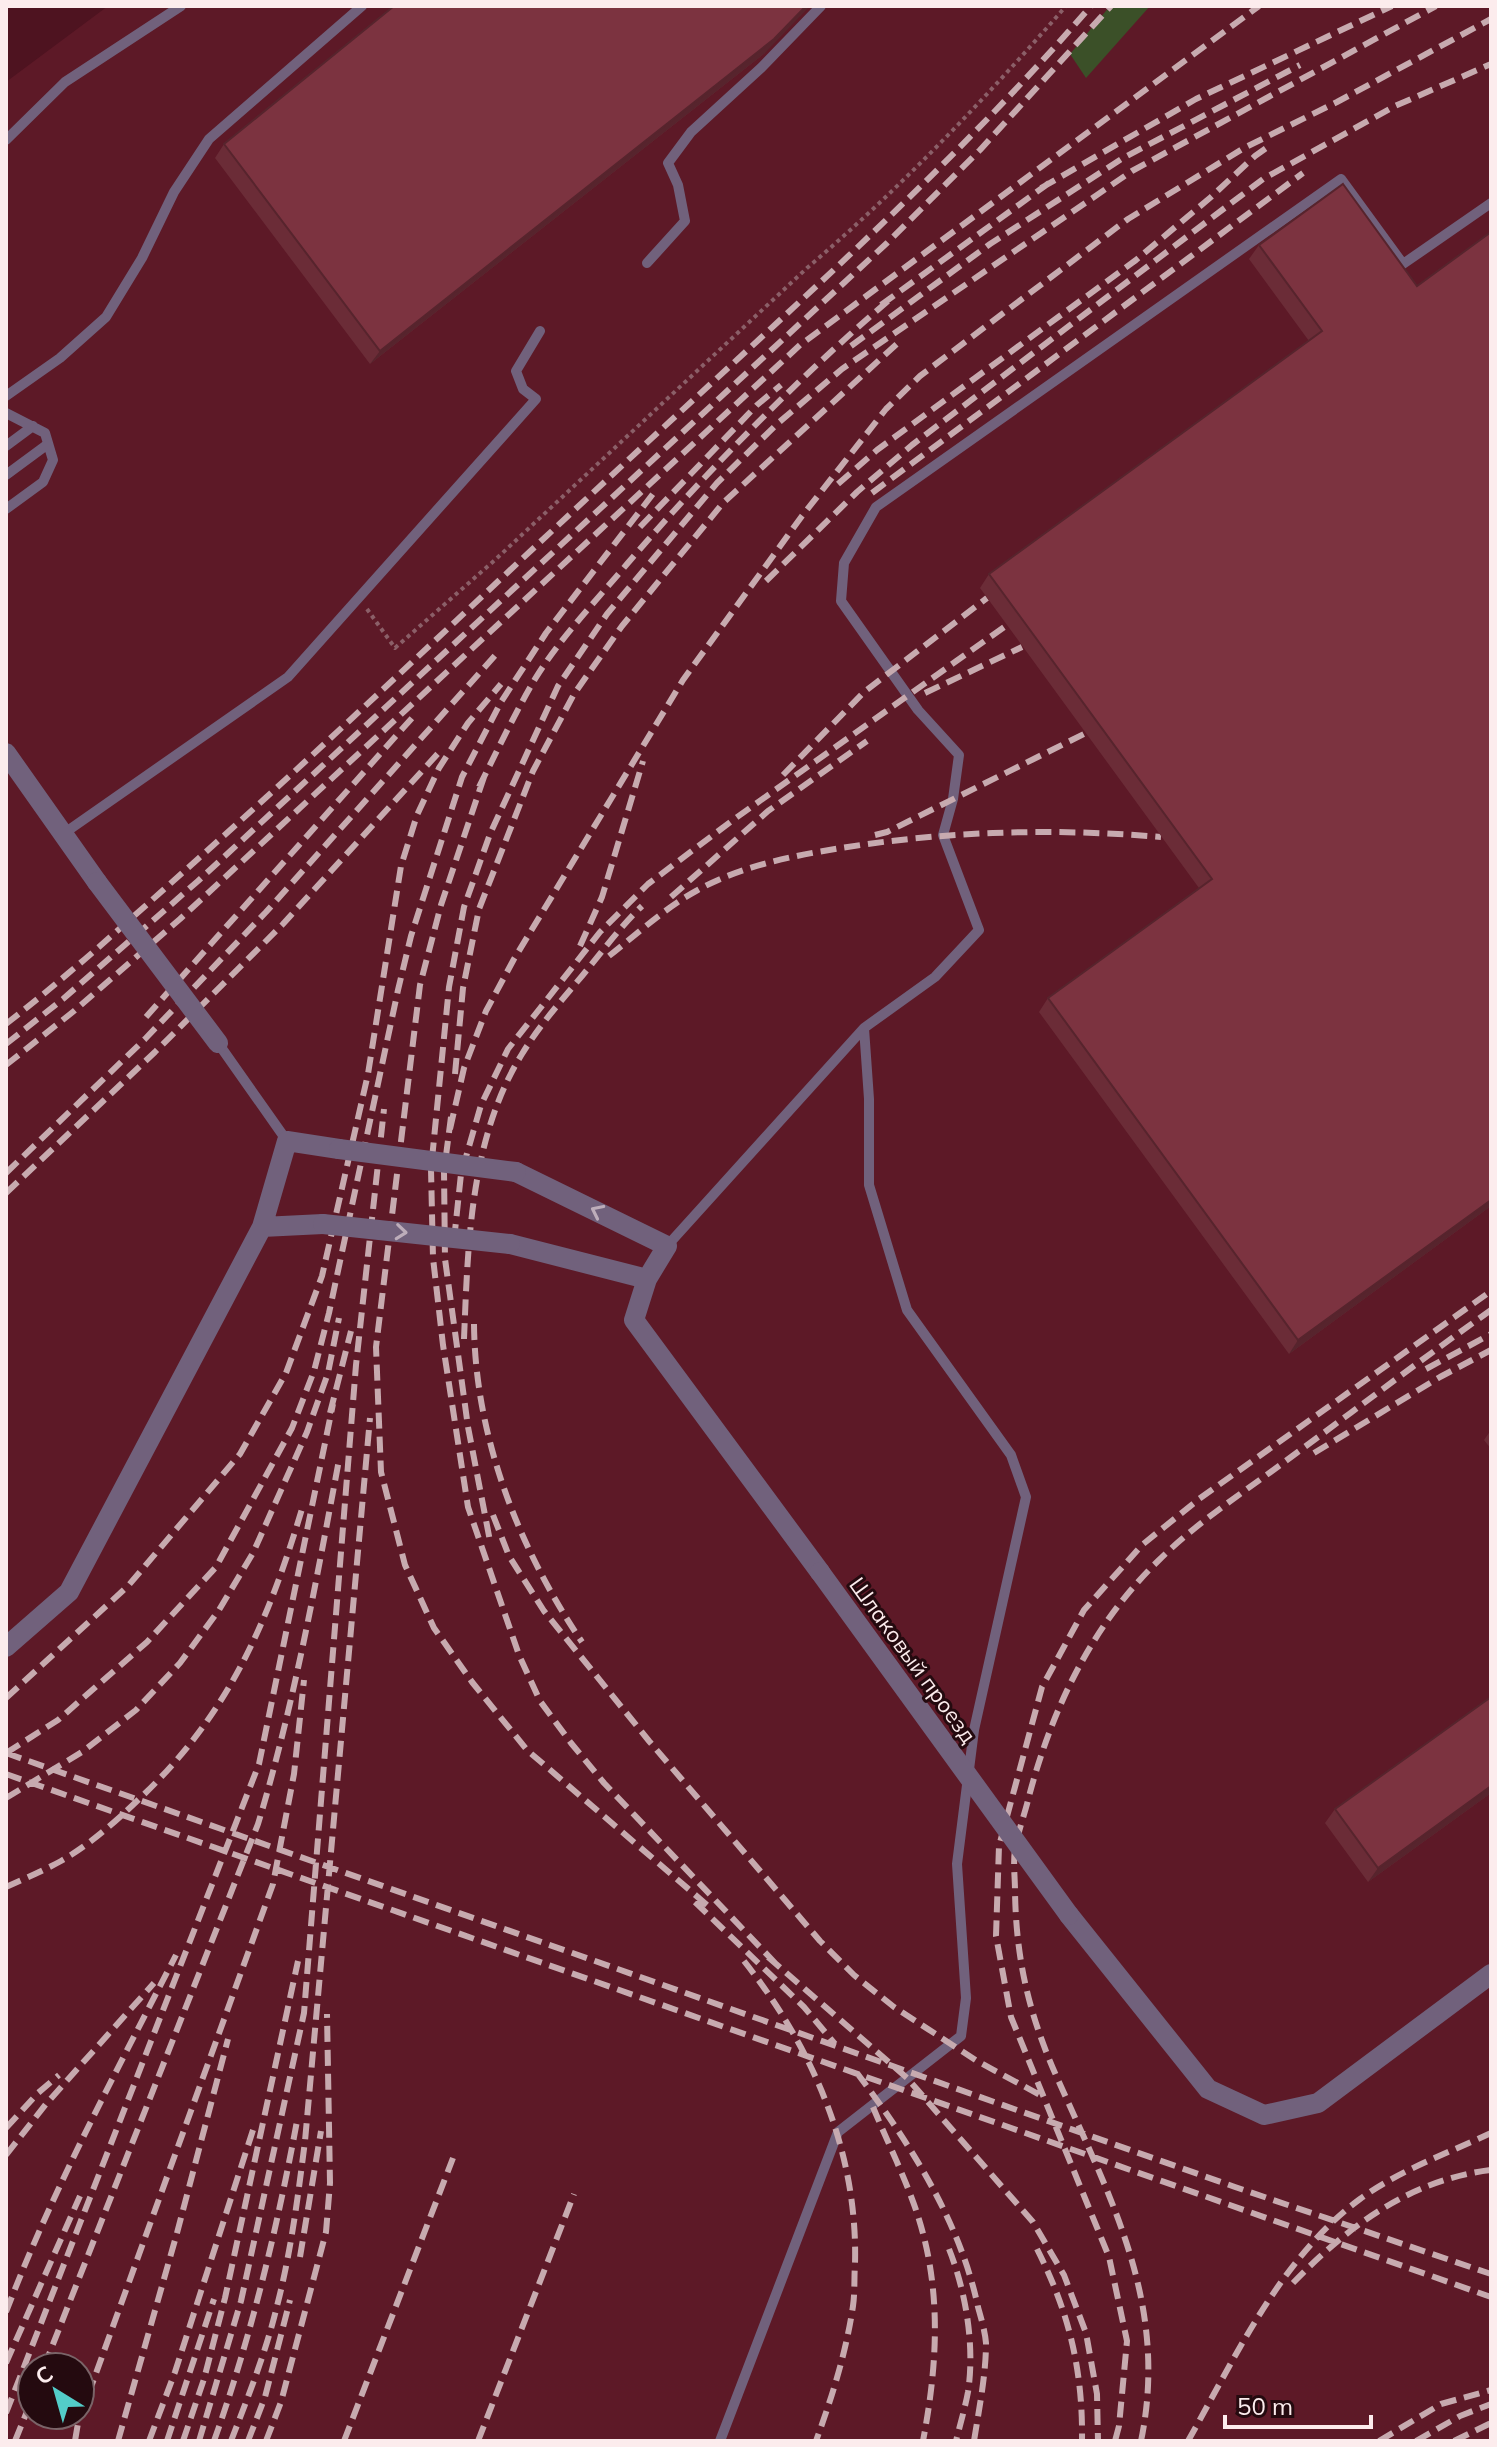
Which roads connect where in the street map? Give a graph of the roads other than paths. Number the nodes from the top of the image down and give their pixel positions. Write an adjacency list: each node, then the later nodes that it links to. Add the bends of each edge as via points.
1 (181, 6): 4 (lane, via 65,82)
2 (362, 6): 8 (lane, via 209,139 106,317)
3 (821, 6): 6 (lane, via 691,132 668,163 685,221)
4 (6, 140)
5 (1491, 203): 17 (lane, via 1403,264 1341,179 876,507 844,563 841,601 918,710 959,755 943,835 979,930 935,977)
6 (647, 263)
7 (540, 331): 16 (lane, via 516,371 523,389 536,399 288,677)
8 (6, 396)
9 (6, 413): 10 (lane)
10 (33, 426): 11 (lane, via 45,433); 12 (lane)
11 (48, 444): 13 (lane); 14 (lane, via 53,460 43,482)
12 (6, 446)
13 (6, 475)
14 (6, 509)
15 (6, 753): 16 (street)
16 (63, 834): 18 (street, bridge)
17 (864, 1028): 21 (lane); 25 (lane, via 869,1185 907,1310 1011,1455 1026,1497 974,1730 957,1864 966,1998 961,2036 838,2132)
18 (218, 1043): 19 (lane)
19 (287, 1141): 20 (street); 21 (street, one-way to 19, bridge, via 516,1172)
20 (262, 1227): 22 (street, one-way to 22, bridge, via 323,1224 510,1244); 23 (street, via 69,1592)
21 (667, 1246): 22 (street, Шлаковый проезд)
22 (647, 1279): 24 (street, Шлаковый проезд, bridge, via 634,1320 1069,1915 1208,2089 1264,2115 1318,2103)
23 (6, 1647)
24 (1491, 1974)
25 (720, 2441)

